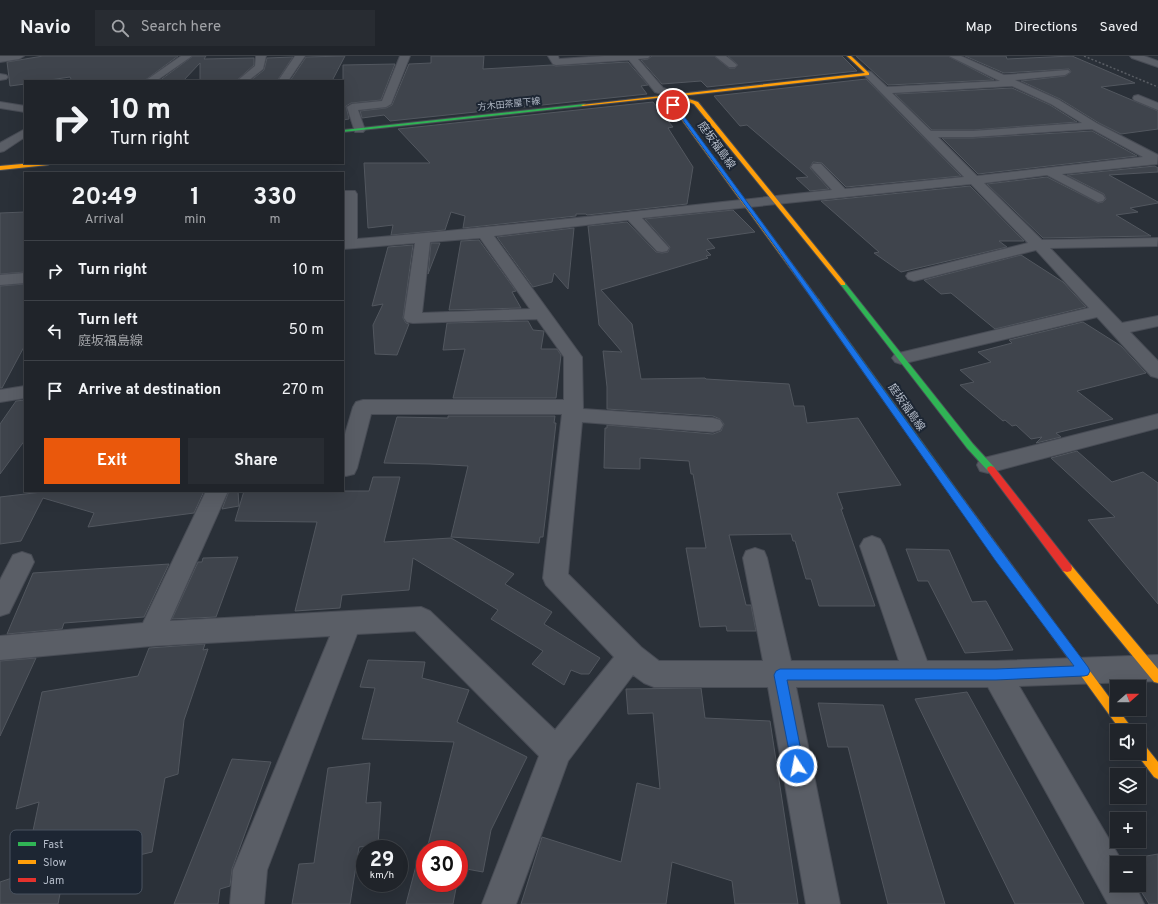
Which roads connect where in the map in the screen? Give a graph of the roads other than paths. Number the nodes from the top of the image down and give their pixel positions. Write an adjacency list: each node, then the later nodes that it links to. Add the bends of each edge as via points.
1 (19, 56): 13 (street)
2 (187, 56): 19 (street)
3 (261, 56): 20 (street, via 260,67)
4 (300, 56): 21 (street)
5 (405, 56): 30 (street, via 386,104 352,108)
6 (553, 56): 7 (street, via 556,62)
7 (632, 56): 8 (street); 24 (street, via 659,90)
8 (645, 56)
9 (720, 56): 15 (street)
10 (849, 56): 17 (main road)
11 (954, 56): 18 (street)
12 (1135, 56): 14 (street)
13 (0, 59)
14 (1158, 64)
15 (732, 65)
16 (1065, 72): 18 (street)
17 (868, 74): 23 (street); 24 (main road)
18 (1004, 78): 22 (street)
19 (151, 80)
20 (243, 80)
21 (284, 80)
22 (1015, 83): 23 (street); 29 (street, via 1055,102)
23 (885, 90): 33 (street)
24 (677, 96): 30 (main road, 方木田茶屋下線); 44 (main road, 庭坂福島線, via 696,103); 45 (main road, 庭坂福島線, via 673,105)
25 (1138, 98): 27 (street)
26 (0, 105): 28 (street)
27 (1158, 107)
28 (24, 109)
29 (1094, 126): 33 (street, via 973,134); 35 (street)
30 (359, 130): 31 (main road, 方木田茶屋下線)
31 (344, 132)
32 (23, 134): 34 (street)
33 (927, 134): 40 (street)
34 (0, 148)
35 (1157, 159): 39 (street)
36 (38, 164): 38 (main road)
37 (817, 167): 42 (street)
38 (0, 168)
39 (1048, 171): 40 (street); 43 (street)
40 (973, 180): 42 (street); 50 (street)
41 (350, 194): 51 (street)
42 (842, 194): 44 (street)
43 (1098, 198)
44 (775, 199): 45 (street); 60 (main road, 庭坂福島線)
45 (744, 203): 46 (street); 78 (main road, 庭坂福島線)
46 (631, 215): 47 (street); 52 (street)
47 (484, 233): 48 (street); 57 (street)
48 (423, 239): 51 (street); 57 (street, via 412,318)
49 (1157, 242): 50 (street)
50 (1038, 244): 53 (street); 56 (street)
51 (347, 245)
52 (662, 248)
53 (914, 276)
54 (24, 278): 55 (street)
55 (0, 280)
56 (1099, 311): 59 (street); 60 (street)
57 (542, 314): 64 (street, via 573,357)
58 (1158, 321): 59 (street)
59 (1117, 329): 61 (street)
60 (901, 358): 67 (main road, 庭坂福島線)
61 (1158, 372)
62 (24, 392): 63 (street)
63 (0, 396)
64 (572, 411): 66 (street); 68 (street, via 363,407); 77 (street, via 555,578)
65 (1158, 421): 67 (street)
66 (713, 425)
67 (988, 465): 79 (main road, 庭坂福島線, via 1068,570)
68 (346, 468)
69 (217, 492): 75 (street)
70 (872, 546): 80 (street)
71 (755, 558): 82 (street)
72 (22, 562): 73 (street)
73 (0, 605)
74 (349, 622): 75 (street); 84 (street, via 421,619); 87 (street, via 250,870)
75 (150, 634): 76 (street)
76 (0, 648)
77 (631, 656): 82 (street, via 654,674); 84 (street)
78 (1084, 671): 79 (street); 81 (street); 83 (main road, 庭坂福島線)
79 (1155, 671)
80 (918, 674): 81 (street); 82 (street)
81 (996, 674): 90 (street)
82 (780, 675): 89 (street)
83 (1123, 724)
84 (556, 752): 88 (street)
85 (1146, 757): 86 (main road)
86 (1158, 773)
87 (247, 904)
88 (499, 904)
89 (823, 904)
90 (1127, 904)

